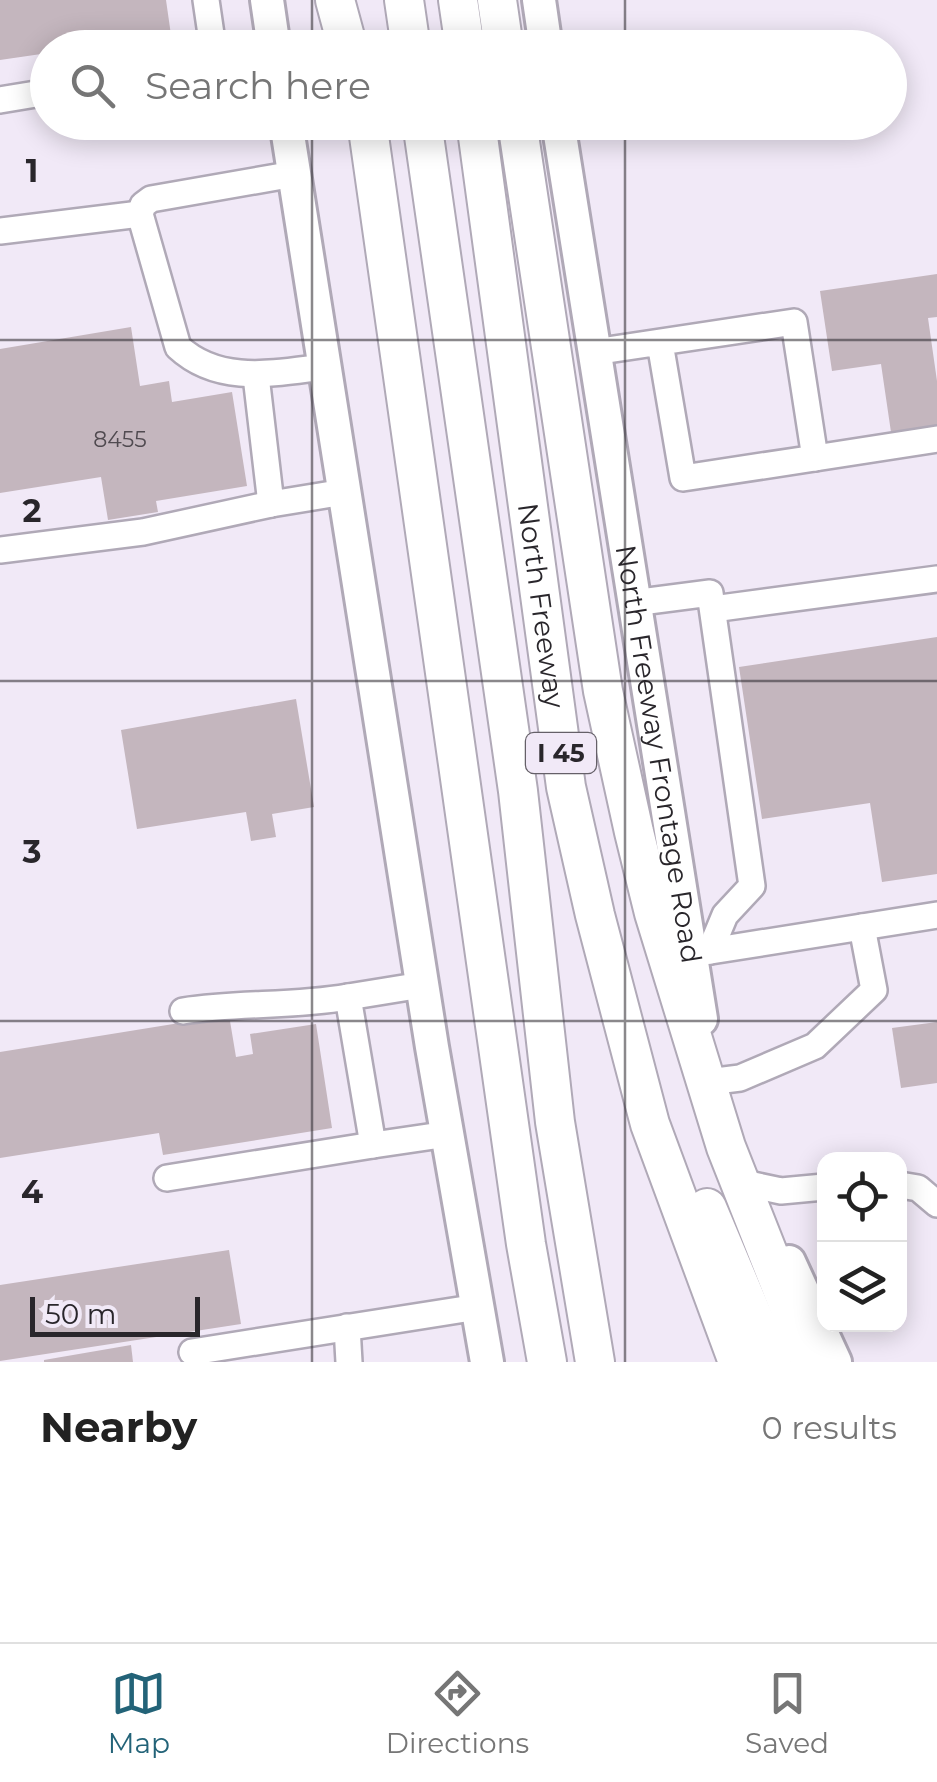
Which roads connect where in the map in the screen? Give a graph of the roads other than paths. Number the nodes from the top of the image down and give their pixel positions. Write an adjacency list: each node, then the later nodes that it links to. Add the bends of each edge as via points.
1 (206, 0): 9 (street)
2 (267, 0): 10 (main road)
3 (335, 0): 11 (highway)
4 (348, 0): 12 (highway)
5 (404, 0): 13 (highway)
6 (458, 0): 14 (highway)
7 (497, 0): 15 (highway)
8 (539, 0): 16 (main road)
9 (210, 30)
10 (271, 30)
11 (343, 30)
12 (353, 30)
13 (408, 30)
14 (463, 30)
15 (501, 30)
16 (543, 30)
17 (30, 95): 18 (street)
18 (0, 100)
19 (289, 140): 25 (main road)
20 (371, 140): 60 (highway)
21 (425, 140): 61 (highway, North Freeway, via 518,791 555,1122)
22 (478, 140): 47 (highway, North Freeway / I 45, via 566,787)
23 (519, 140): 64 (highway, via 602,691 634,832 726,1147)
24 (561, 140): 29 (main road, North Freeway Frontage Road)
25 (294, 174): 26 (street, via 151,199); 30 (main road)
26 (140, 214): 27 (street); 31 (street, via 178,348 211,366)
27 (0, 231)
28 (660, 342): 29 (street); 33 (street, via 683,478); 33 (street, via 794,322)
29 (594, 352): 38 (main road, North Freeway Frontage Road)
30 (324, 367): 31 (street); 34 (main road)
31 (256, 376): 35 (street)
32 (937, 439): 33 (street)
33 (815, 458)
34 (344, 492): 35 (street); 43 (main road)
35 (272, 504): 36 (street, via 143,532)
36 (0, 550)
37 (937, 579): 39 (street)
38 (634, 603): 39 (street, via 710,593); 42 (main road, North Freeway Frontage Road)
39 (713, 609): 42 (street, via 752,886)
40 (937, 915): 41 (street)
41 (862, 927): 42 (street); 46 (street, via 874,990 815,1046 740,1078)
42 (699, 953): 46 (main road, North Freeway Frontage Road)
43 (422, 985): 44 (street); 48 (main road)
44 (348, 997): 45 (street); 49 (street)
45 (183, 1011)
46 (716, 1081): 51 (main road, North Freeway Frontage Road)
47 (650, 1124): 62 (highway, North Freeway / I 45); 63 (highway, via 698,1188)
48 (448, 1134): 49 (street); 55 (main road)
49 (373, 1145): 50 (street)
50 (167, 1178)
51 (753, 1185): 53 (street); 65 (main road, North Freeway Frontage Road)
52 (907, 1186): 54 (street)
53 (817, 1188)
54 (937, 1204)
55 (478, 1306): 56 (street); 59 (main road)
56 (347, 1327): 57 (street); 58 (street)
57 (192, 1352)
58 (349, 1362)
59 (487, 1362)
60 (547, 1362)
61 (595, 1362)
62 (738, 1362)
63 (772, 1362)
64 (811, 1362)
65 (835, 1362)

